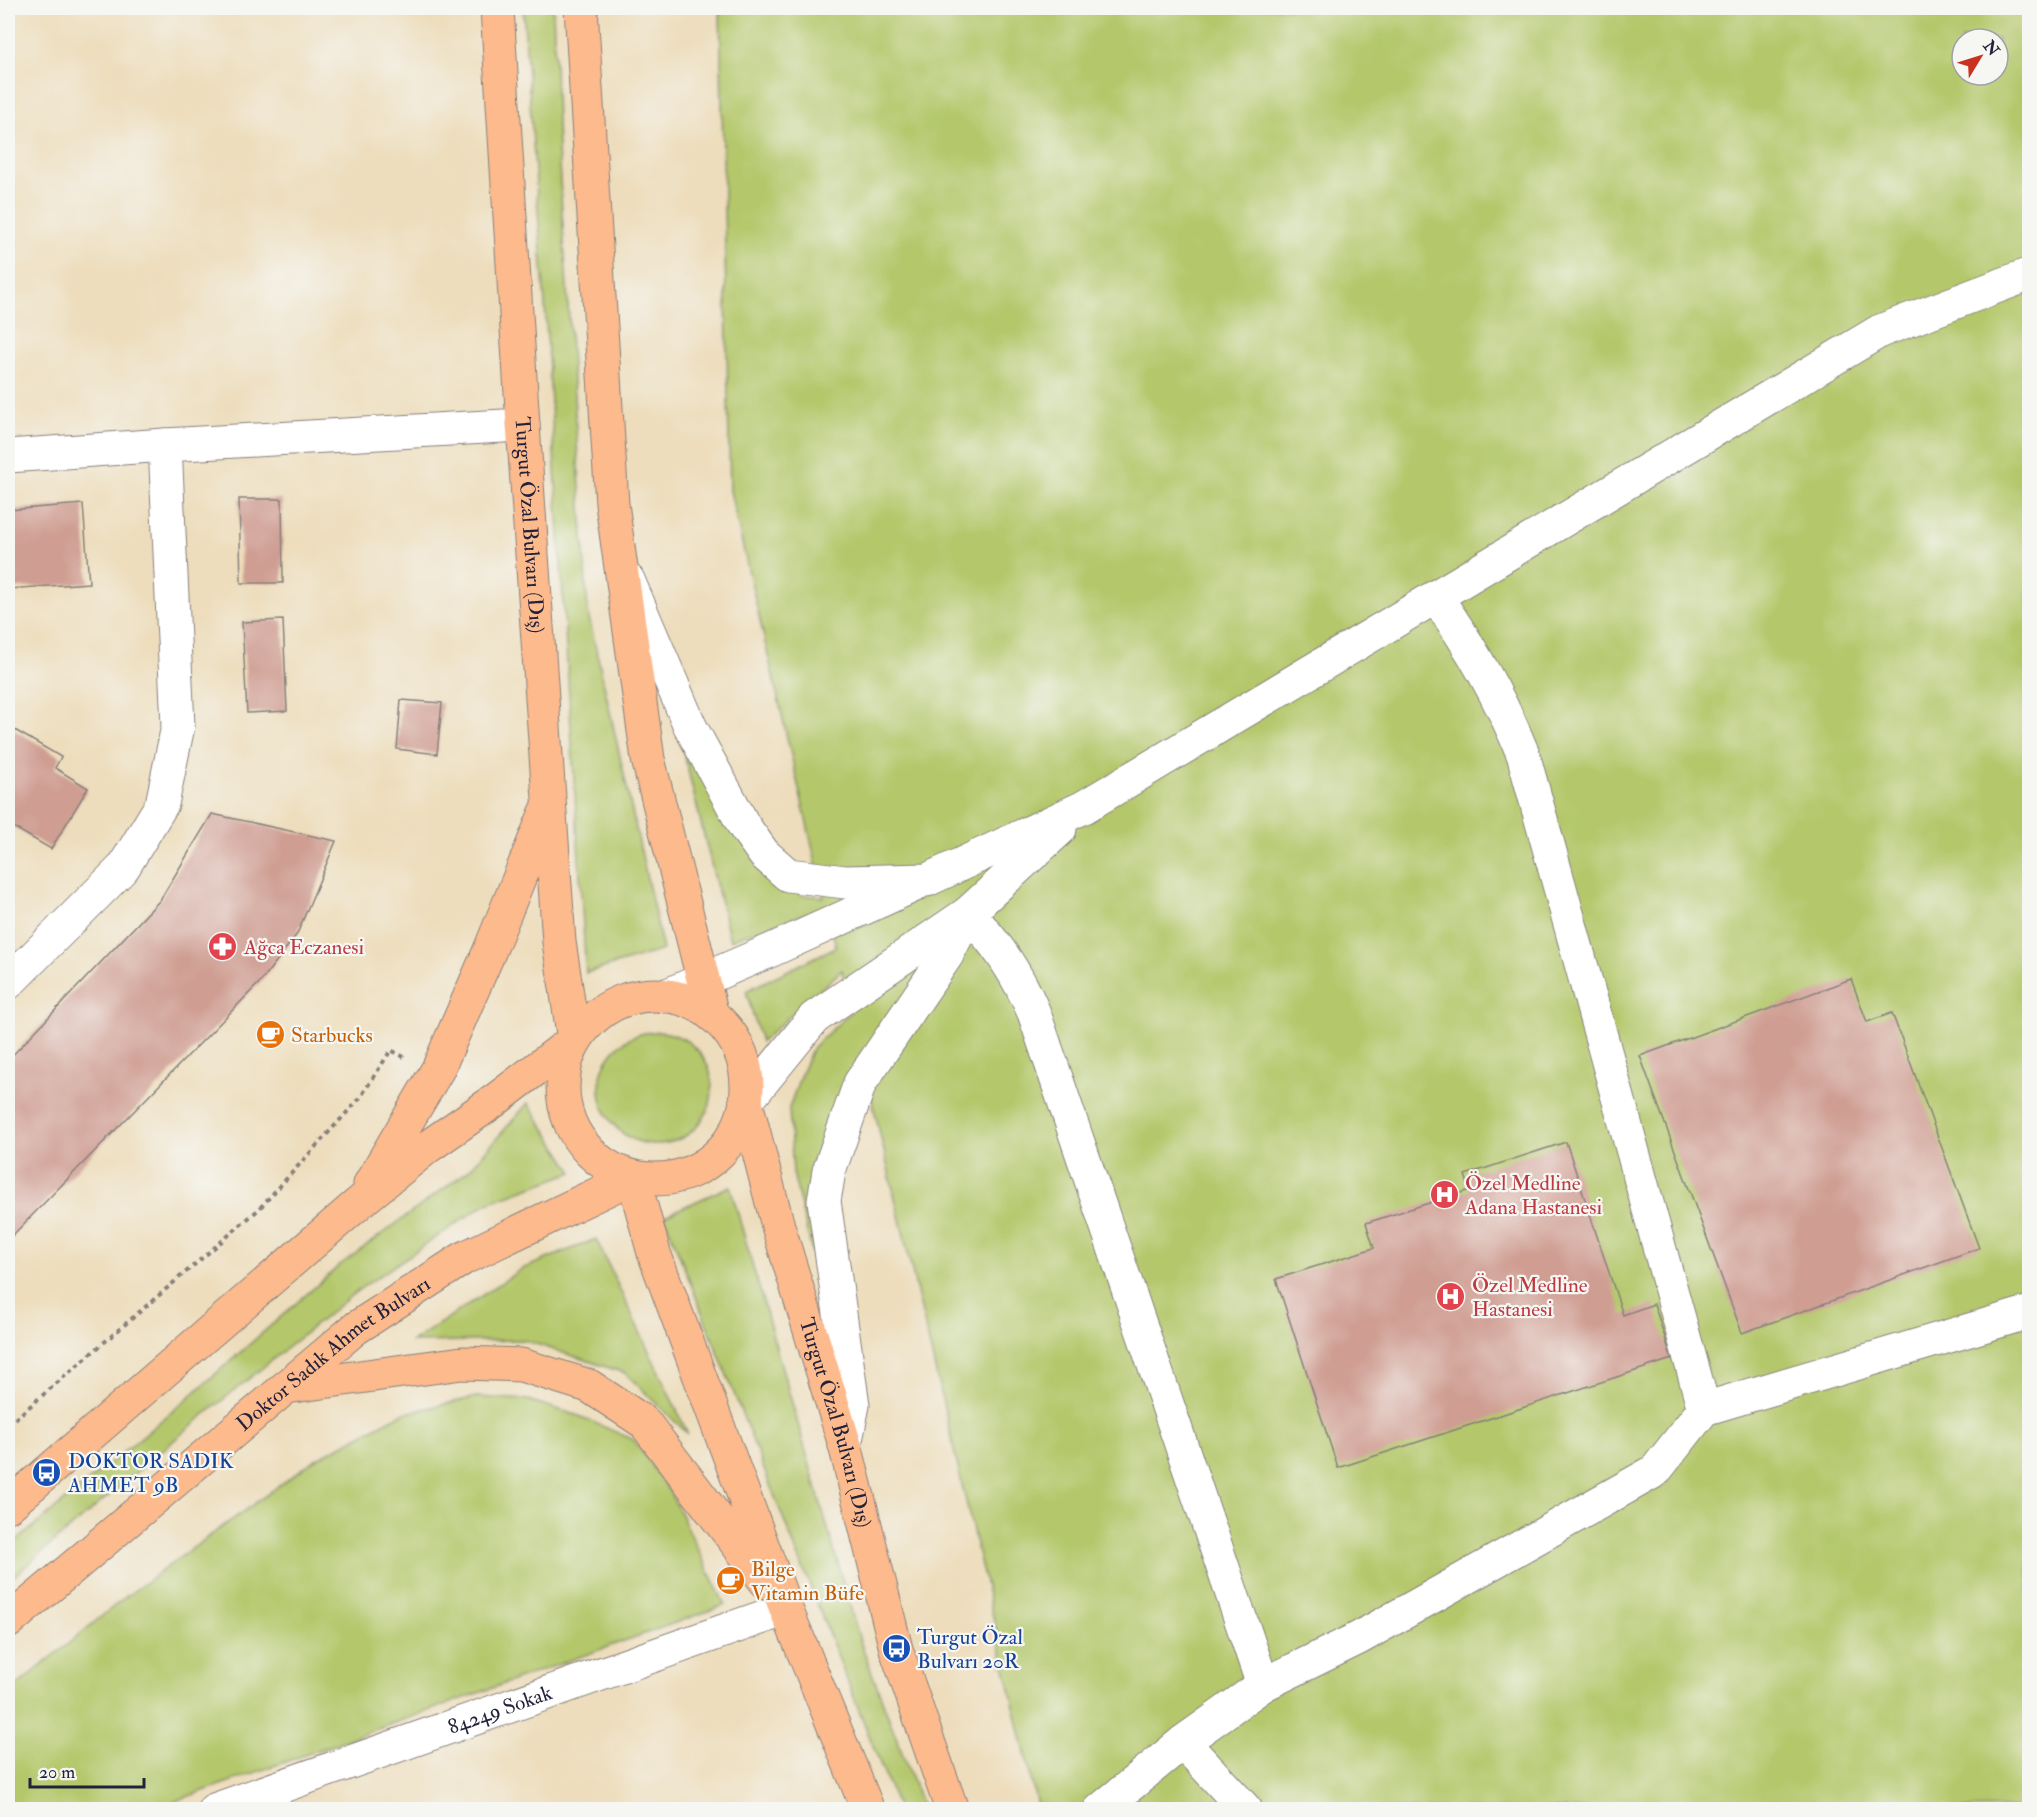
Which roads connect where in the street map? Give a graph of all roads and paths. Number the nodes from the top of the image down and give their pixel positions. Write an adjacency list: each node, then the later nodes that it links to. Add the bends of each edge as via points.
1 (497, 8): 4 (main road, Turgut Özal Bulvarı (Dış))
2 (581, 8): 7 (main road, via 612,504)
3 (2030, 274): 8 (street, via 1881,331)
4 (523, 425): 5 (street); 9 (main road, Turgut Özal Bulvarı (Dış))
5 (165, 445): 6 (street); 14 (street, via 178,726 162,804 123,868)
6 (8, 456)
7 (620, 562): 11 (street, via 690,726 744,826 764,854 788,875 845,882); 13 (main road, via 648,759)
8 (1436, 597): 10 (street); 24 (street, via 1490,681 1524,754)
9 (549, 804): 17 (main road, Turgut Özal Bulvarı (Dış), via 561,961); 21 (main road, via 438,1069)
10 (1084, 807): 11 (street); 12 (street)
11 (927, 880): 13 (street)
12 (968, 913): 19 (street, via 814,1018); 26 (street, via 947,955 860,1083 829,1171 824,1201 853,1405); 30 (street, via 1012,966 1034,1013)
13 (702, 980): 15 (street); 16 (main road)
14 (8, 983)
15 (665, 996): 16 (main road, via 676,996); 17 (main road, via 647,994 619,1001 593,1017)
16 (712, 1015): 19 (main road, via 726,1027 741,1053 748,1084)
17 (574, 1040): 20 (main road, via 564,1067 562,1096 569,1125 588,1152 613,1171); 21 (main road, via 429,1146)
18 (409, 1061): 25 (path, via 391,1050 360,1098 258,1210)
19 (746, 1102): 20 (main road, via 744,1116 729,1144 705,1166 676,1179); 26 (main road, Turgut Özal Bulvarı (Dış), via 778,1226)
20 (633, 1177): 23 (main road, Doktor Sadık Ahmet Bulvarı, via 464,1258 356,1328); 28 (main road, via 654,1253)
21 (359, 1203): 27 (main road)
22 (2030, 1312): 24 (street)
23 (286, 1387): 28 (main road, via 462,1364 521,1365 589,1386 644,1422); 29 (main road, Doktor Sadık Ahmet Bulvarı)
24 (1704, 1409): 30 (street, via 1655,1471 1359,1638)
25 (8, 1425)
26 (845, 1445): 34 (main road, Turgut Özal Bulvarı (Dış), via 896,1648)
27 (8, 1506)
28 (786, 1609): 32 (street, 84249 Sokak); 33 (main road)
29 (8, 1622)
30 (1263, 1684): 31 (street)
31 (1183, 1742): 35 (street); 36 (street)
32 (214, 1809)
33 (868, 1809)
34 (952, 1809)
35 (1100, 1809)
36 (1246, 1809)

